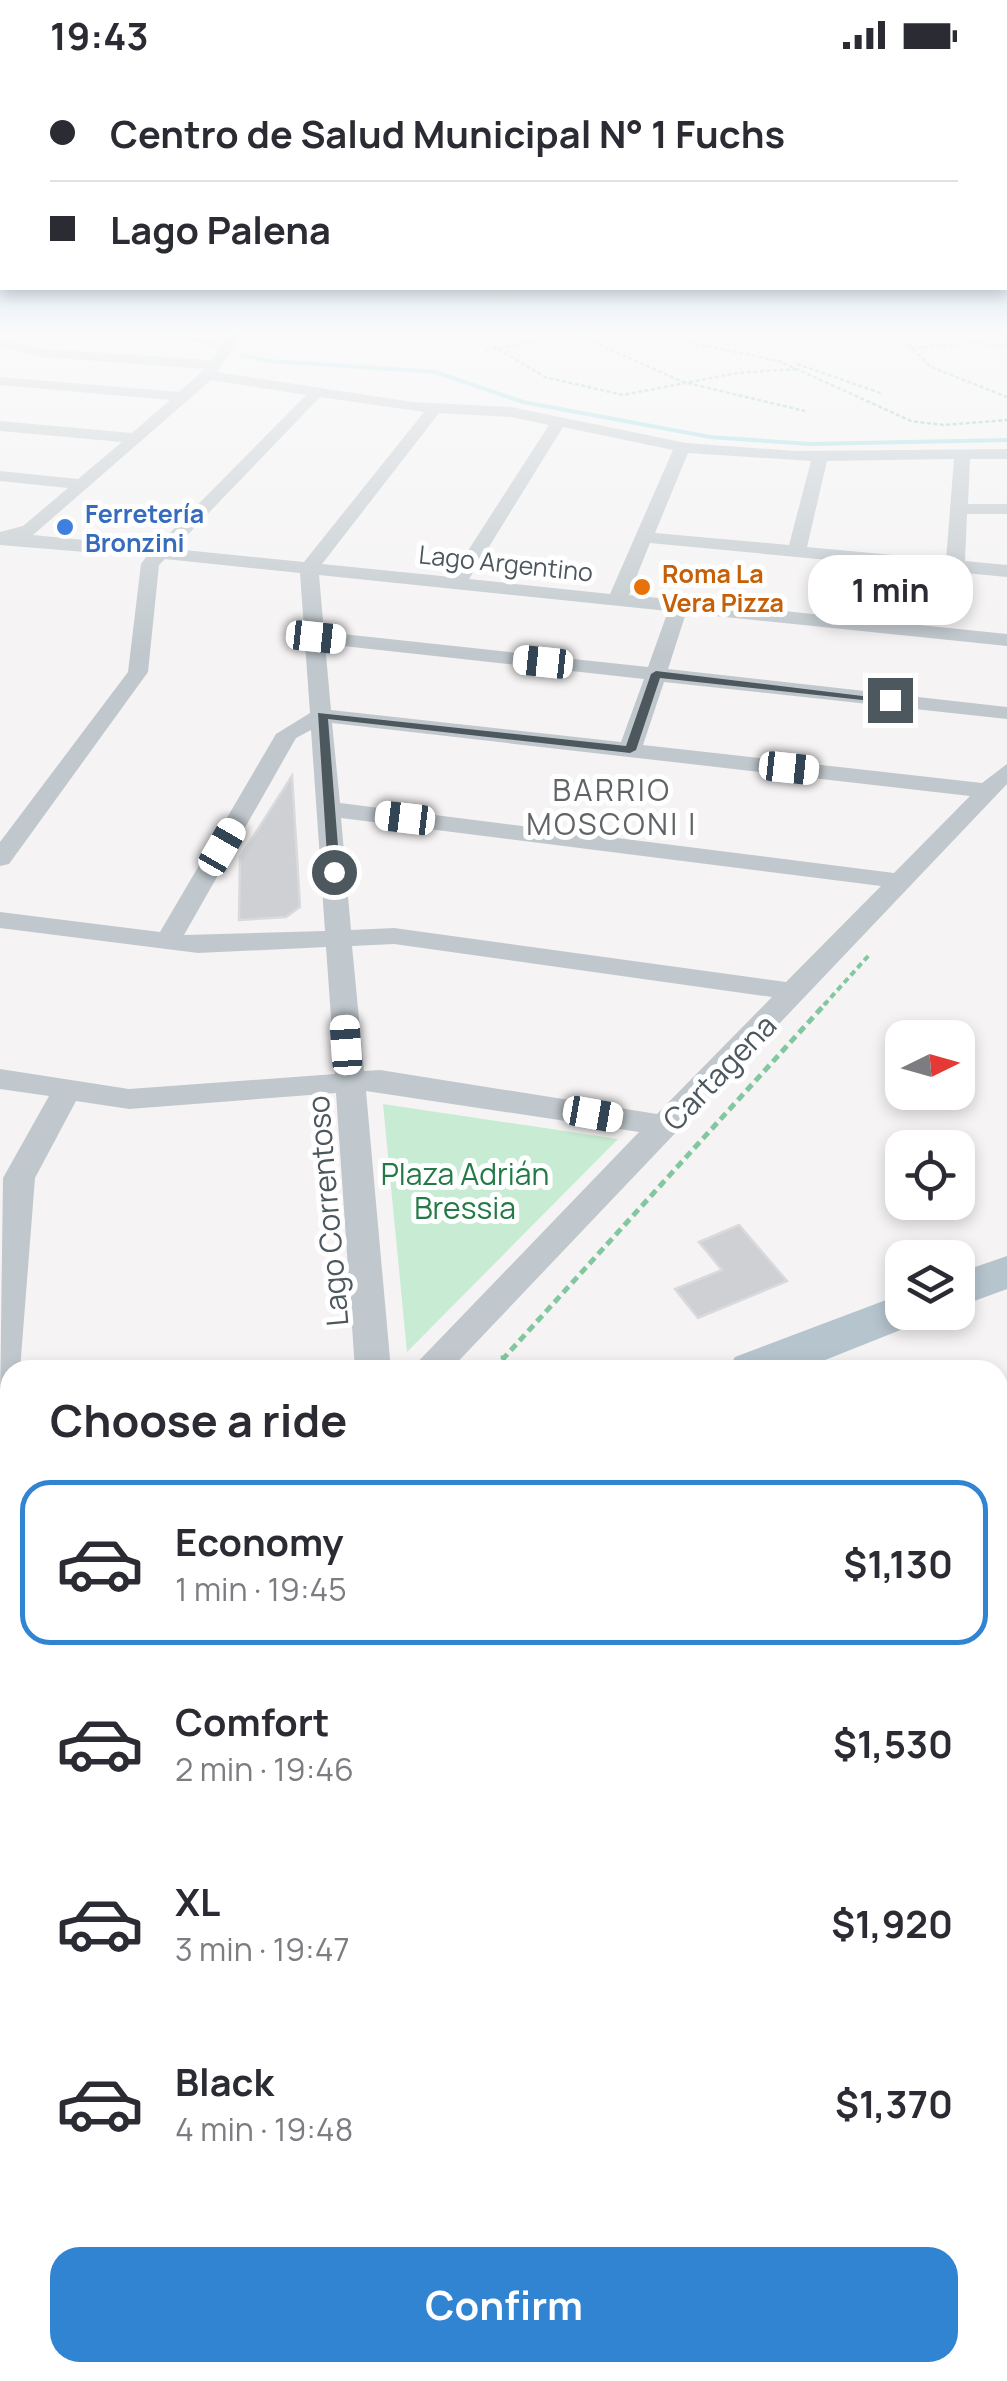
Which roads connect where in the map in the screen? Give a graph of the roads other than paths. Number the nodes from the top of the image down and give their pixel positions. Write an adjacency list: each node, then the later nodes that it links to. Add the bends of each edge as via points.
1 (134, 439): 11 (street)
2 (272, 439): 17 (street)
3 (411, 439): 19 (street)
4 (547, 439): 21 (street)
5 (643, 439): 6 (street)
6 (682, 447): 9 (street); 14 (street)
7 (1007, 454): 8 (street)
8 (962, 455): 9 (street); 13 (street)
9 (820, 457): 16 (street)
10 (0, 476): 11 (street)
11 (82, 484): 15 (street, via 29,530)
12 (1007, 508): 13 (street)
13 (959, 509): 18 (street)
14 (644, 537): 16 (street); 22 (street)
15 (4, 540): 17 (street, Lago Argentino)
16 (796, 551): 18 (street)
17 (159, 553): 19 (street, Lago Argentino); 34 (street, via 150,564 138,672)
18 (955, 566): 20 (street)
19 (309, 568): 21 (street, Lago Argentino); 24 (street, Lago Correntoso)
20 (1007, 571)
21 (457, 584): 22 (street, Lago Argentino)
22 (617, 600): 23 (street, Lago Argentino)
23 (679, 606): 25 (street, Lago Argentino); 26 (street)
24 (316, 637): 26 (street); 28 (street, Lago Correntoso)
25 (1007, 640)
26 (656, 674): 27 (street); 29 (street)
27 (1007, 713)
28 (322, 715): 29 (street); 30 (street, Lago Correntoso); 32 (street, via 287,734)
29 (630, 750): 31 (street)
30 (308, 768): 32 (street, via 278,768); 33 (street, Lago Correntoso)
31 (997, 781): 35 (street, Cartagena)
32 (258, 784): 38 (street)
33 (329, 809): 35 (street); 37 (street, Lago Correntoso)
34 (0, 859)
35 (900, 880): 39 (street, Cartagena)
36 (0, 920): 38 (street)
37 (339, 936): 38 (street); 39 (street, via 394,936); 41 (street, Lago Correntoso)
38 (168, 941)
39 (794, 992): 43 (street, Cartagena)
40 (0, 1079): 42 (street)
41 (348, 1082): 42 (street, via 129,1099); 43 (street, via 408,1083); 48 (street, Lago Correntoso)
42 (68, 1089): 47 (street, via 19,1178)
43 (667, 1126): 49 (street, Cartagena)
44 (1007, 1272): 45 (main road)
45 (975, 1284)
46 (885, 1318): 50 (main road)
47 (3, 1360)
48 (372, 1360)
49 (438, 1360)
50 (777, 1360)

